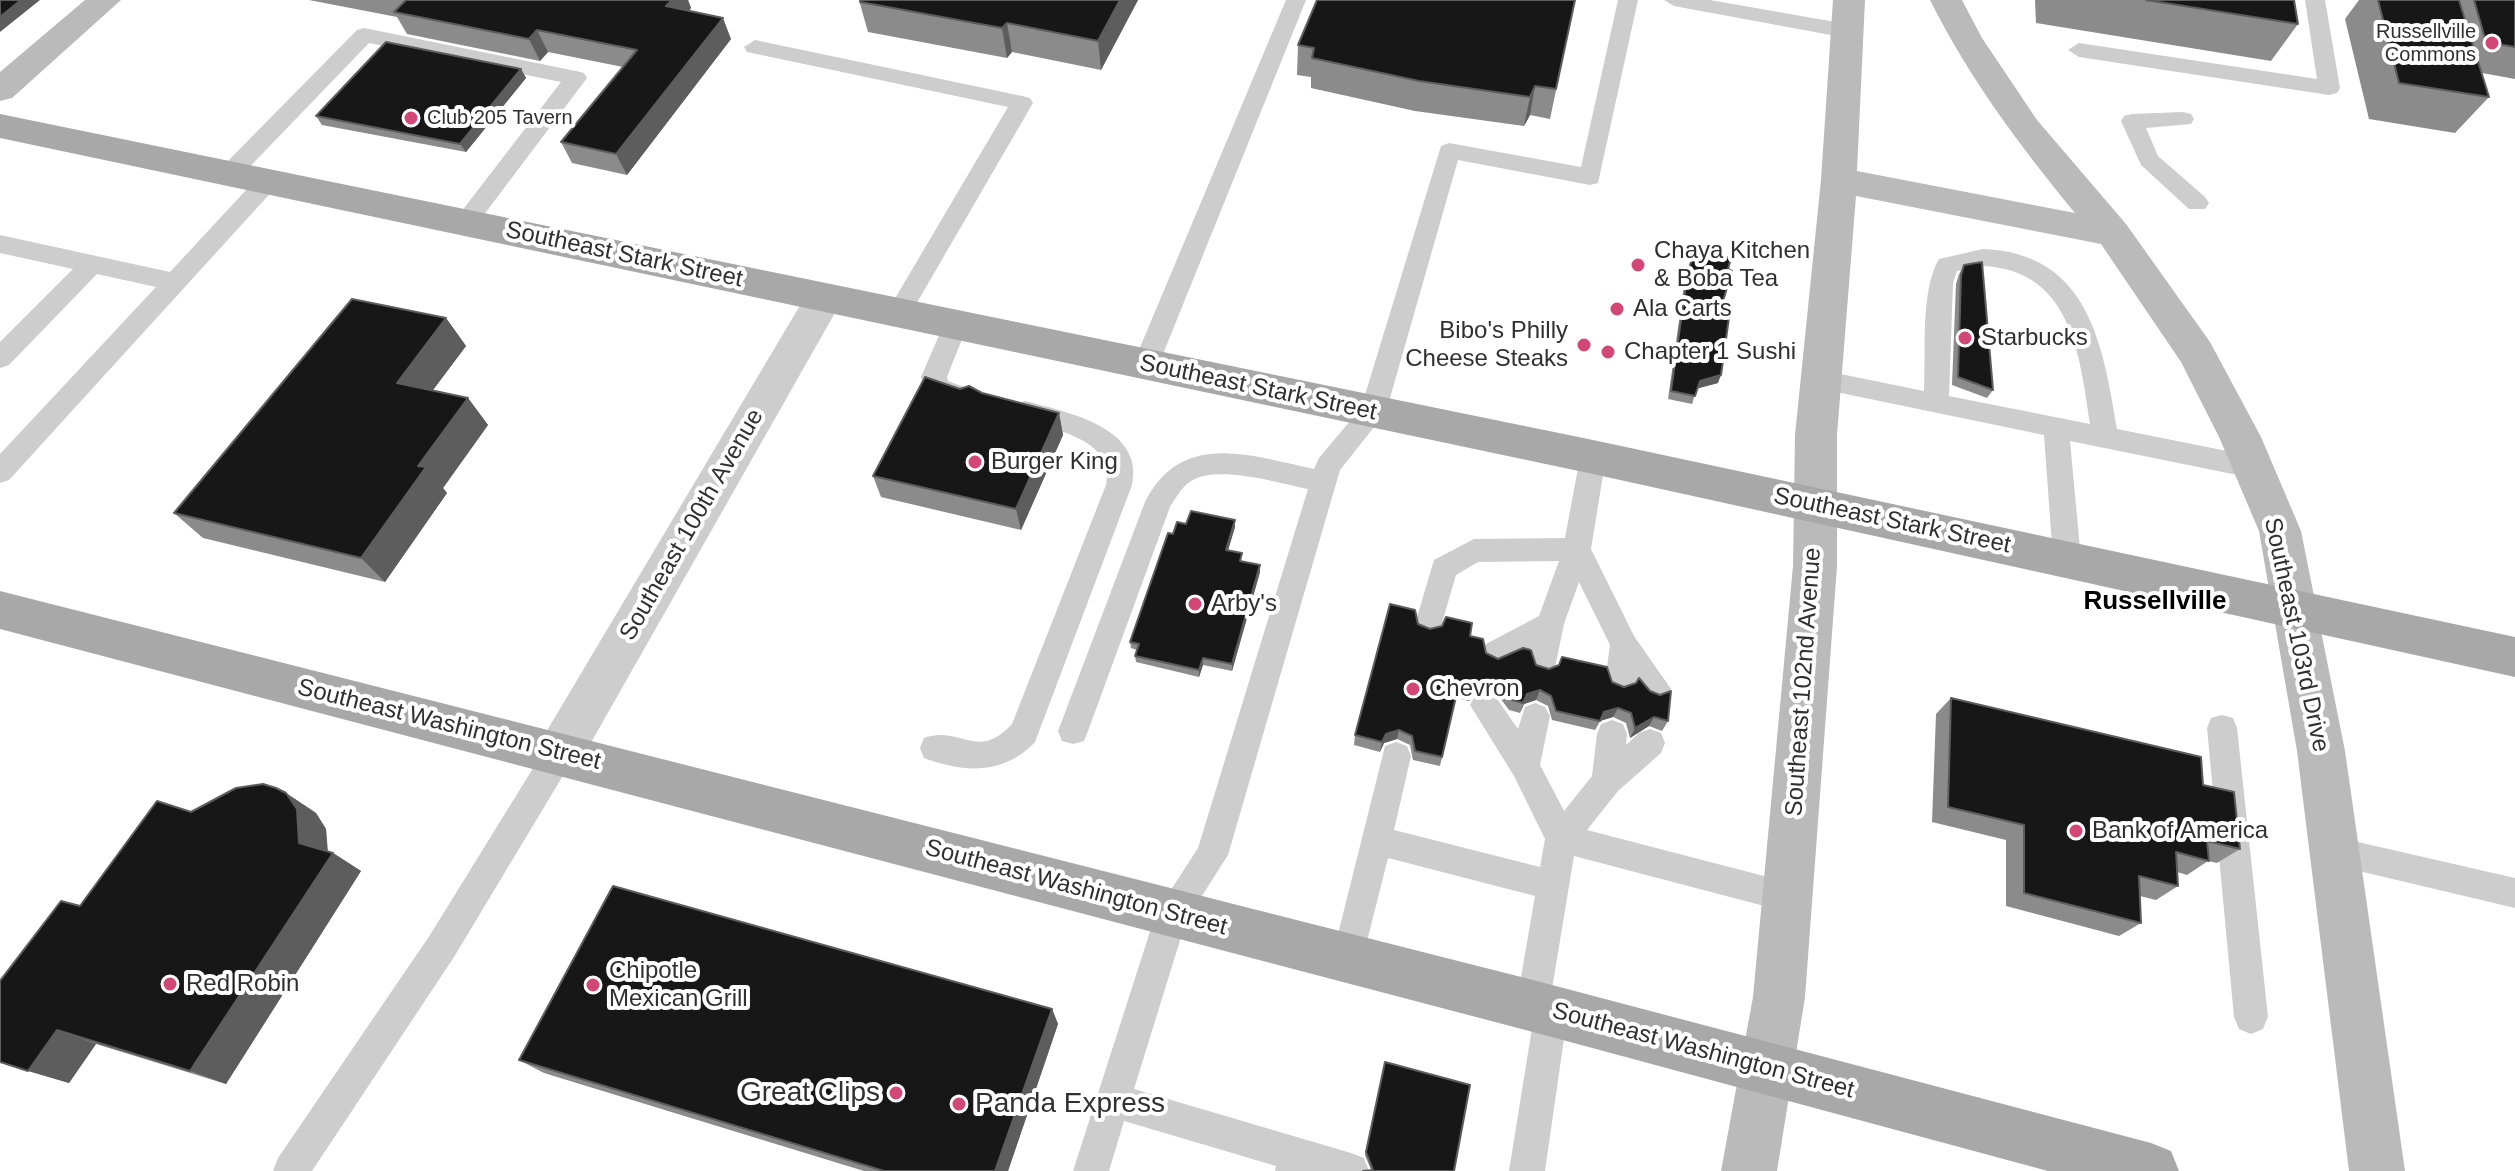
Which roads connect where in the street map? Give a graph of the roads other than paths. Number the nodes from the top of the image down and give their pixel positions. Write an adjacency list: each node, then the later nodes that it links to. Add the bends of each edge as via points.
1 (105, 0): 10 (main road)
2 (1296, 0): 26 (lane)
3 (1628, 0): 31 (lane, via 1590,177 1449,151)
4 (1674, 0): 7 (lane)
5 (1946, 0): 18 (main road, Southeast 103rd Drive, via 2025,128)
6 (2315, 0): 9 (lane, via 2329,88)
7 (1848, 15): 14 (main road, Southeast 102nd Avenue)
8 (755, 47): 23 (lane, via 1022,103)
9 (2079, 50)
10 (0, 90)
11 (2183, 119): 16 (lane, via 2132,121 2149,160)
12 (0, 126): 13 (main road, Southeast Stark Street)
13 (230, 173): 15 (main road, Southeast Stark Street); 17 (lane, via 364,35 576,78)
14 (1839, 180): 18 (main road); 27 (main road, Southeast 102nd Avenue)
15 (268, 181): 17 (main road, Southeast Stark Street); 21 (lane)
16 (2197, 203)
17 (466, 222): 22 (main road, Southeast Stark Street)
18 (2113, 233): 35 (main road, Southeast 103rd Drive, via 2196,353)
19 (0, 244): 20 (lane)
20 (92, 264): 21 (lane); 25 (lane)
21 (175, 282): 36 (lane)
22 (825, 297): 23 (main road, Southeast Stark Street); 58 (street, Southeast 100th Avenue)
23 (899, 312): 24 (main road, Southeast Stark Street)
24 (956, 324): 26 (main road, Southeast Stark Street); 28 (lane, via 934,377 936,387)
25 (0, 358)
26 (1146, 364): 31 (main road, Southeast Stark Street)
27 (1821, 380): 29 (lane); 38 (main road, Southeast 102nd Avenue)
28 (967, 398)
29 (1936, 403): 32 (lane); 33 (lane, via 1941,283 1947,265 1985,256 2033,269 2069,300 2087,337)
30 (1004, 406): 57 (lane, via 1086,430 1110,448 1121,470 1115,500 1014,746 998,756)
31 (1373, 412): 34 (main road, Southeast Stark Street); 37 (lane, via 1328,466)
32 (2056, 427): 33 (lane); 40 (lane)
33 (2105, 437): 35 (lane)
34 (1593, 457): 38 (main road, Southeast Stark Street); 39 (lane)
35 (2252, 467): 41 (main road, Southeast 103rd Drive, via 2280,531)
36 (0, 472)
37 (1323, 482): 54 (lane, via 1252,467 1206,464 1178,475 1158,502); 68 (lane, via 1212,855)
38 (1815, 505): 40 (main road, Southeast Stark Street); 67 (main road, Southeast 102nd Avenue, via 1815,566)
39 (1577, 549): 43 (lane, via 1474,551 1444,568); 44 (lane); 45 (lane)
40 (2067, 559): 41 (main road, Southeast Stark Street)
41 (2294, 609): 47 (main road, Southeast Stark Street); 64 (main road, Southeast 103rd Drive)
42 (0, 610): 58 (main road, Southeast Washington Street)
43 (1429, 624)
44 (1550, 624): 46 (lane); 48 (lane)
45 (1624, 645): 49 (lane); 50 (lane)
46 (1496, 653)
47 (2515, 657)
48 (1544, 663)
49 (1620, 681)
50 (1656, 689)
51 (1485, 705): 60 (lane)
52 (1535, 716): 60 (lane)
53 (2222, 728): 71 (lane)
54 (1073, 731)
55 (1612, 734): 61 (lane)
56 (1650, 743): 61 (lane)
57 (935, 748)
58 (559, 754): 68 (main road, Southeast Washington Street); 75 (lane, via 442,946)
59 (1396, 756): 63 (lane)
60 (1525, 766): 62 (lane)
61 (1607, 781): 62 (lane)
62 (1561, 838): 65 (lane); 67 (lane)
63 (1376, 840): 65 (lane); 69 (lane)
64 (2336, 852): 66 (lane); 81 (main road, Southeast 103rd Drive)
65 (1553, 885): 70 (lane)
66 (2515, 893)
67 (1787, 897): 72 (main road, Southeast 102nd Avenue, via 1779,997)
68 (1172, 913): 69 (main road, Southeast Washington Street); 73 (lane)
69 (1348, 958): 70 (main road, Southeast Washington Street)
70 (1542, 1008): 72 (main road, Southeast Washington Street); 78 (lane)
71 (2251, 1017)
72 (1766, 1067): 79 (main road, Southeast 102nd Avenue); 80 (main road, Southeast Washington Street)
73 (1113, 1100): 74 (lane); 76 (lane)
74 (1295, 1163): 77 (lane)
75 (291, 1171)
76 (1091, 1171)
77 (1351, 1171)
78 (1527, 1171)
79 (1749, 1171)
80 (2151, 1171)
81 (2377, 1171)

